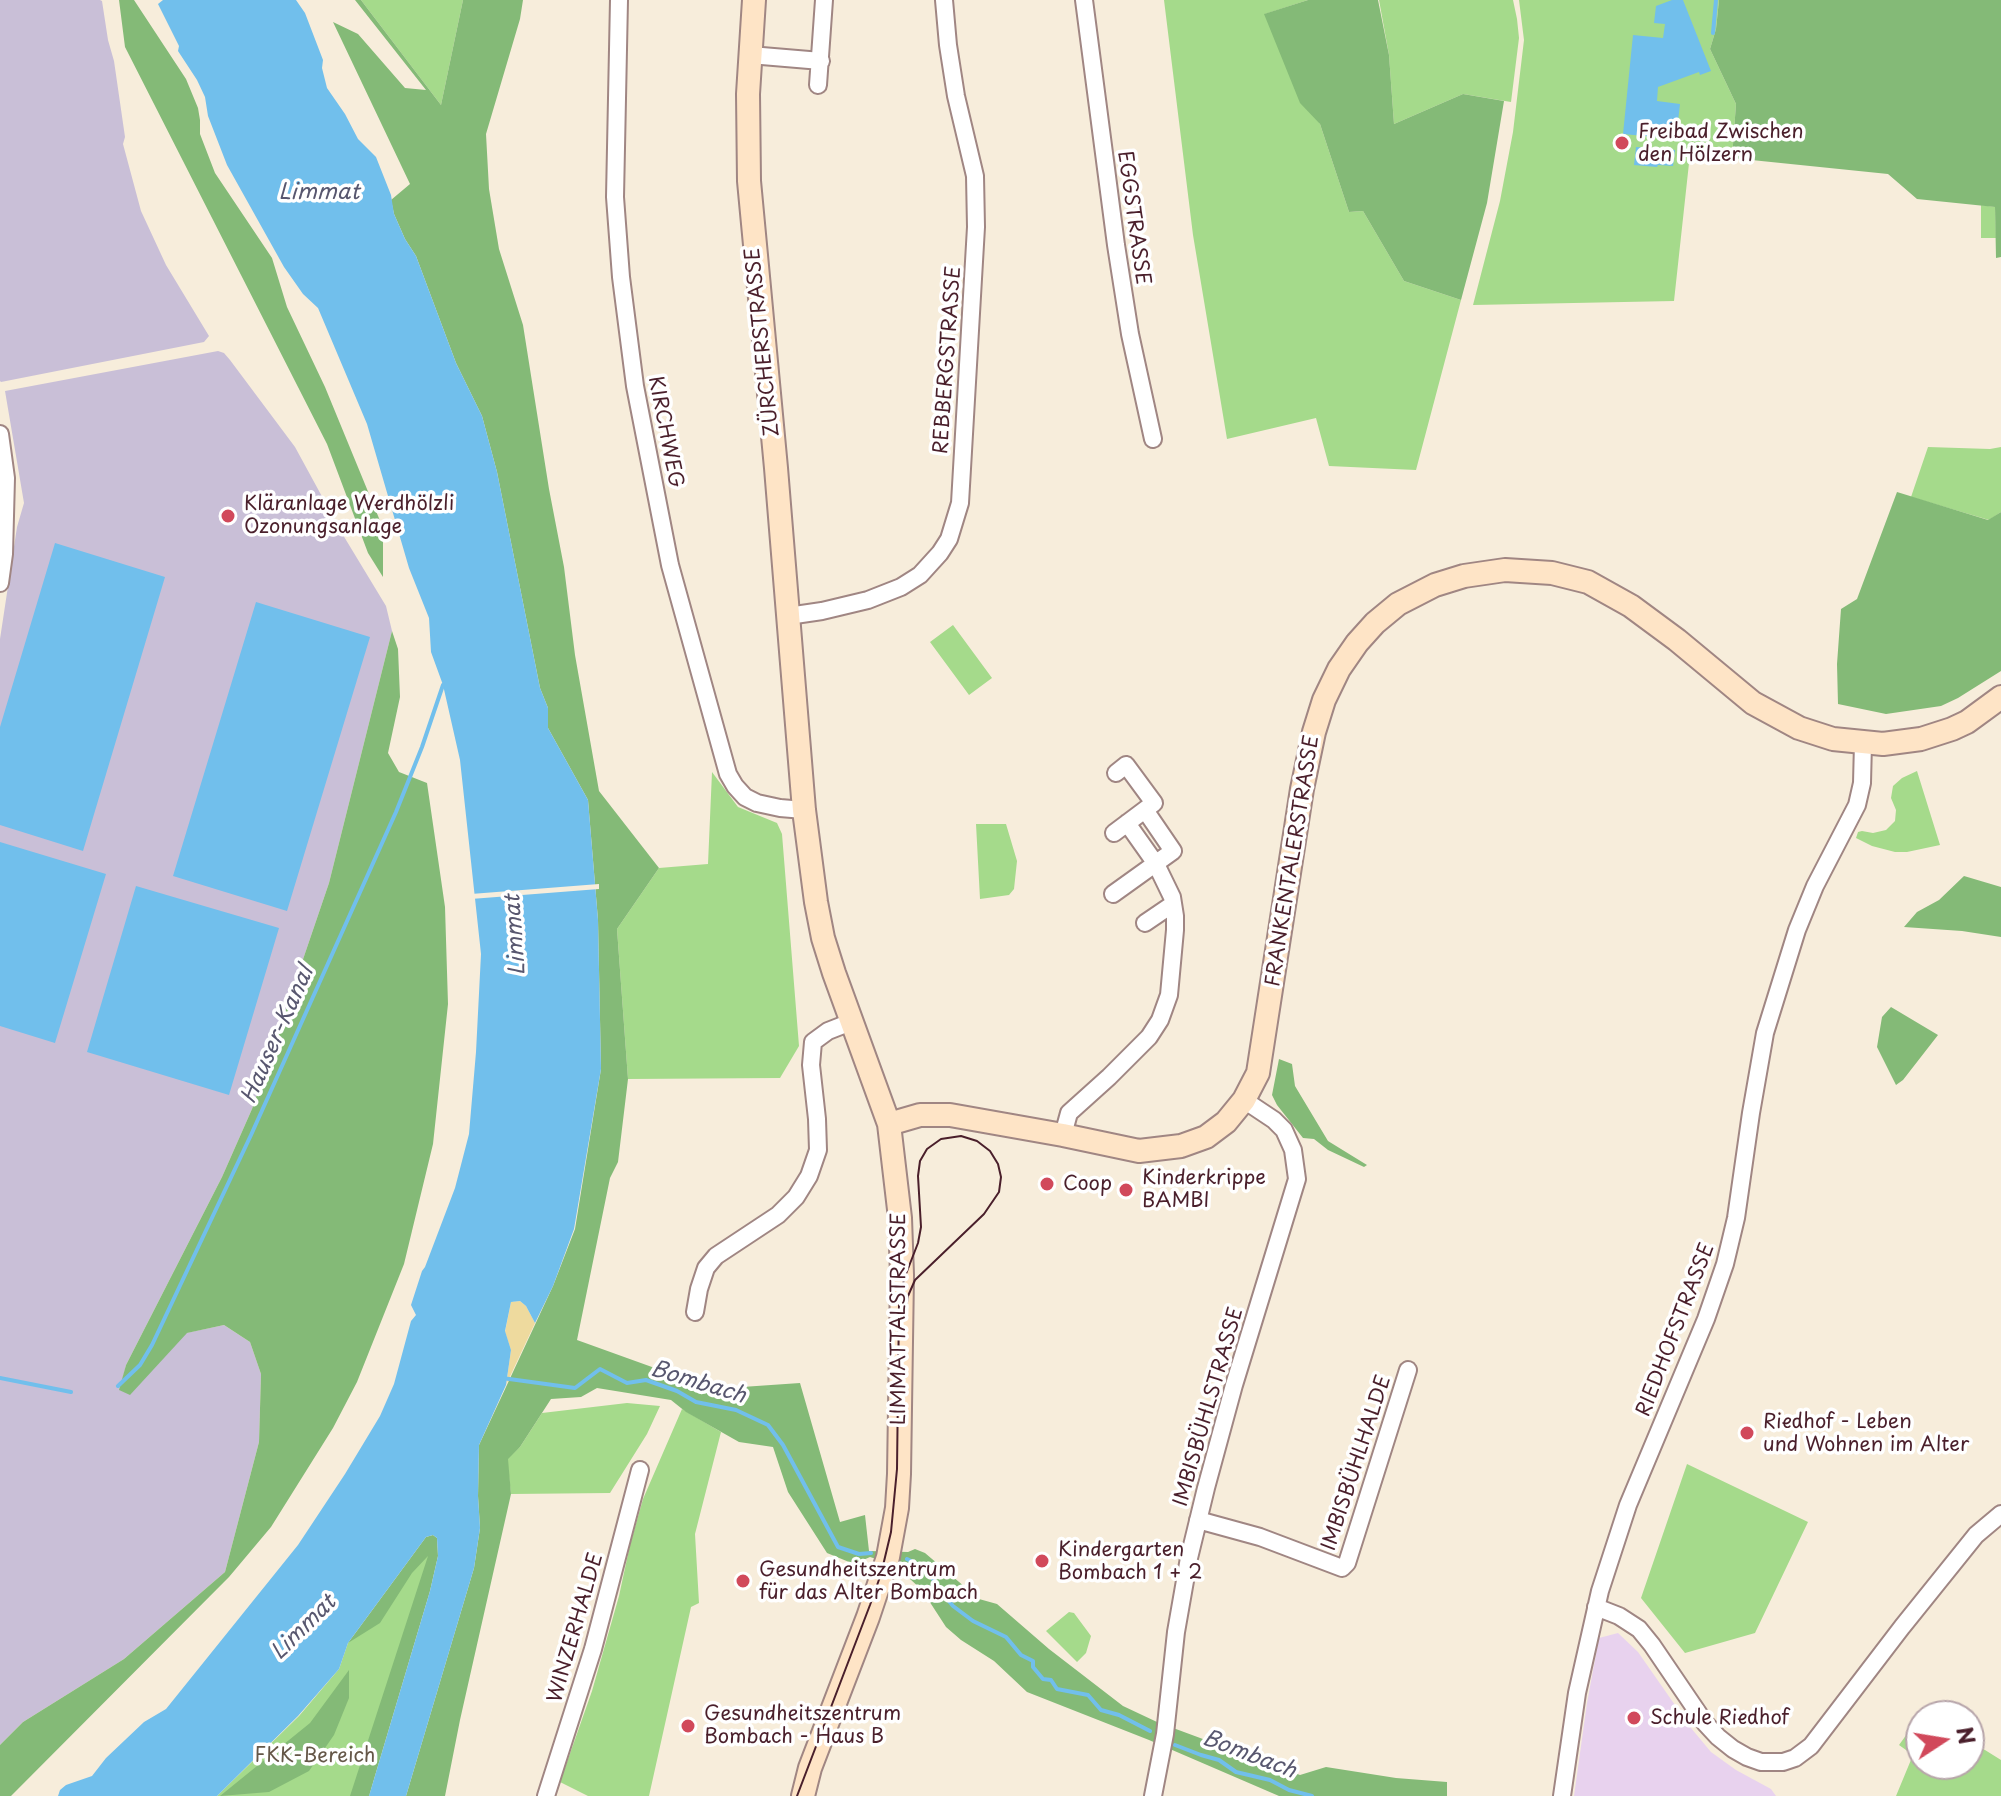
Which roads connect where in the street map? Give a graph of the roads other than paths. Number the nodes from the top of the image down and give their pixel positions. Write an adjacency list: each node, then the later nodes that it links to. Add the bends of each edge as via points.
1 (619, 0): 16 (street, KIRCHWEG, via 615,197 620,264 635,386 670,565 728,774 745,797 757,803)
2 (754, 0): 6 (main road, ZÜRCHERSTRASSE)
3 (824, 0): 7 (street)
4 (944, 0): 12 (street, REBBERGSTRASSE, via 954,83 975,176 960,503 949,539 920,575 868,600)
5 (1084, 0): 10 (street, EGGSTRASSE, via 1118,258)
6 (750, 55): 7 (street); 12 (main road, ZÜRCHERSTRASSE, via 751,226)
7 (821, 61): 8 (street)
8 (818, 85)
9 (0, 434): 11 (street, via 6,478)
10 (1153, 439)
11 (0, 583)
12 (789, 622): 16 (main road, LIMMATTALSTRASSE)
13 (2001, 697): 14 (main road, FRANKENTALERSTRASSE, via 1940,733 1896,743)
14 (1863, 743): 23 (main road, FRANKENTALERSTRASSE, via 1833,739 1776,716 1740,694 1631,606 1588,582 1505,570 1474,573 1412,596 1385,613 1357,643 1318,717 1258,1073); 31 (street, RIEDHOFSTRASSE, via 1857,805 1797,930 1765,1033 1725,1264 1628,1505)
15 (1116, 773): 17 (street, via 1126,765 1154,803)
16 (804, 810): 22 (main road, LIMMATTALSTRASSE, via 823,938)
17 (1145, 810): 18 (street, via 1173,851); 18 (street, via 1121,828)
18 (1156, 864): 19 (street); 20 (street)
19 (1113, 894)
20 (1173, 904): 21 (street); 25 (street, via 1172,974 1160,1020 1149,1037 1069,1113)
21 (1145, 923)
22 (851, 1022): 24 (main road, LIMMATTALSTRASSE); 26 (street, via 813,1042 818,1150 809,1176 778,1215 716,1256 706,1268)
23 (1244, 1100): 25 (main road, FRANKENTALERSTRASSE, via 1216,1130 1181,1146 1139,1151); 30 (street, IMBISBÜHLSTRASSE, via 1284,1130 1297,1179)
24 (889, 1124): 25 (main road, FRANKENTALERSTRASSE, via 920,1115 950,1115); 32 (main road, LIMMATTALSTRASSE, via 902,1275 897,1508 878,1591)
25 (1063, 1135)
26 (695, 1312)
27 (1408, 1370): 30 (street, IMBISBÜHLHALDE, via 1342,1568)
28 (640, 1470): 33 (street, WINZERHALDE, via 593,1649)
29 (2001, 1514): 31 (street, via 1976,1535 1811,1746 1783,1762 1761,1762 1728,1746 1705,1723 1639,1629)
30 (1198, 1520): 36 (street, IMBISBÜHLSTRASSE)
31 (1596, 1607): 37 (street, RIEDHOFSTRASSE)
32 (810, 1768): 34 (main road, LIMMATTALSTRASSE); 35 (main road, LIMMATTALSTRASSE)
33 (546, 1796)
34 (792, 1796)
35 (803, 1796)
36 (1153, 1796)
37 (1562, 1796)

